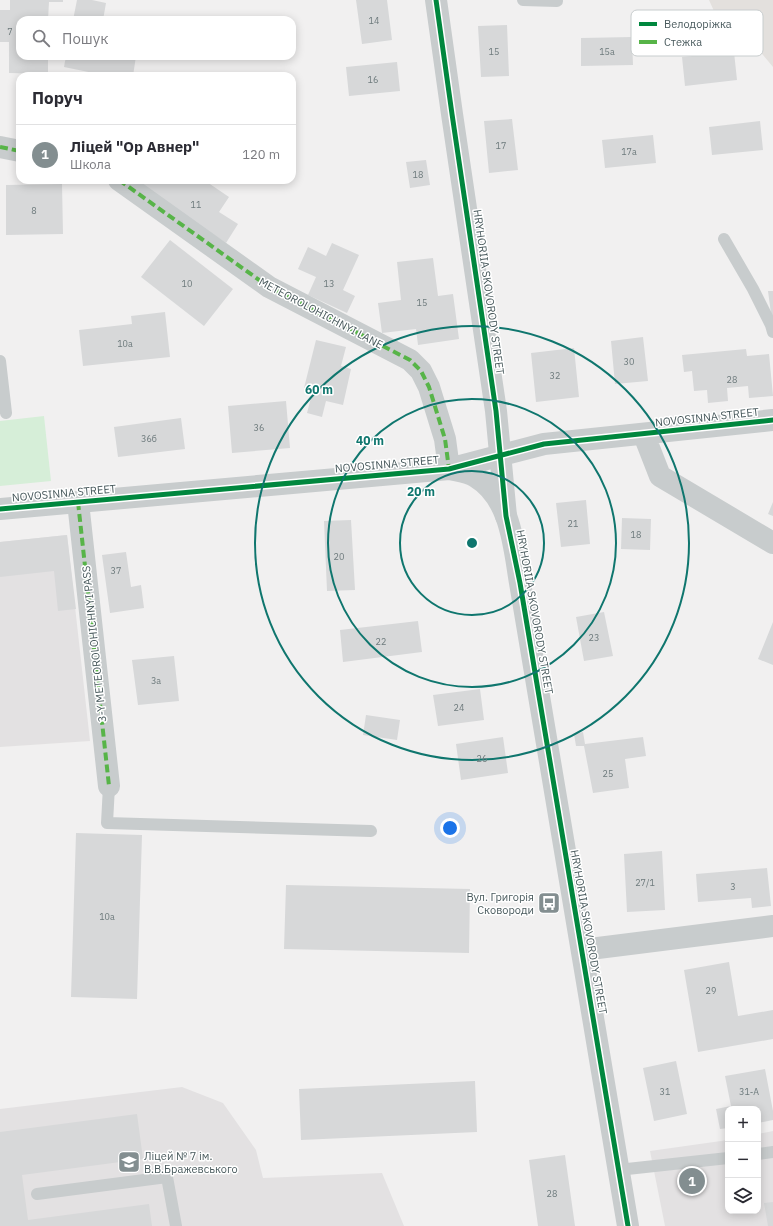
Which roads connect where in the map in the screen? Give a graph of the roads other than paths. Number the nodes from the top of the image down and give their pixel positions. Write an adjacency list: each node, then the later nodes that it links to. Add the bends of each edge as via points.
1 (436, 0): 13 (street, HRYHORIIA SKOVORODY STREET, via 496,411)
2 (523, 0): 3 (lane)
3 (557, 1)
4 (0, 147): 5 (street)
5 (16, 150)
6 (125, 184): 14 (street, METEOROLOHICHNYI LANE, via 269,288 410,360 421,371 429,387 445,439)
7 (724, 239): 8 (lane, via 753,289)
8 (773, 332)
9 (0, 361): 10 (lane)
10 (6, 413)
11 (773, 420): 12 (street, NOVOSINNA STREET)
12 (644, 435): 13 (street, NOVOSINNA STREET, via 544,444); 19 (street, via 660,476)
13 (500, 455): 14 (street, NOVOSINNA STREET); 18 (street, HRYHORIIA SKOVORODY STREET)
14 (449, 468): 15 (street, NOVOSINNA STREET); 16 (street, NOVOSINNA STREET)
15 (475, 476): 18 (street, HRYHORIIA SKOVORODY STREET, via 486,484)
16 (78, 502): 17 (street, NOVOSINNA STREET); 20 (street, 3-Y METEOROLOHICHNYI PASS)
17 (0, 509)
18 (506, 516): 23 (street, HRYHORIIA SKOVORODY STREET, via 520,583)
19 (773, 543)
20 (109, 786): 21 (lane, via 107,823)
21 (371, 831)
22 (773, 926): 23 (street)
23 (582, 950): 27 (street, HRYHORIIA SKOVORODY STREET)
24 (773, 1152): 25 (lane)
25 (761, 1154)
26 (725, 1158): 27 (lane)
27 (618, 1170): 30 (street, HRYHORIIA SKOVORODY STREET)
28 (37, 1194): 29 (lane, via 167,1177)
29 (176, 1226)
30 (628, 1226)

